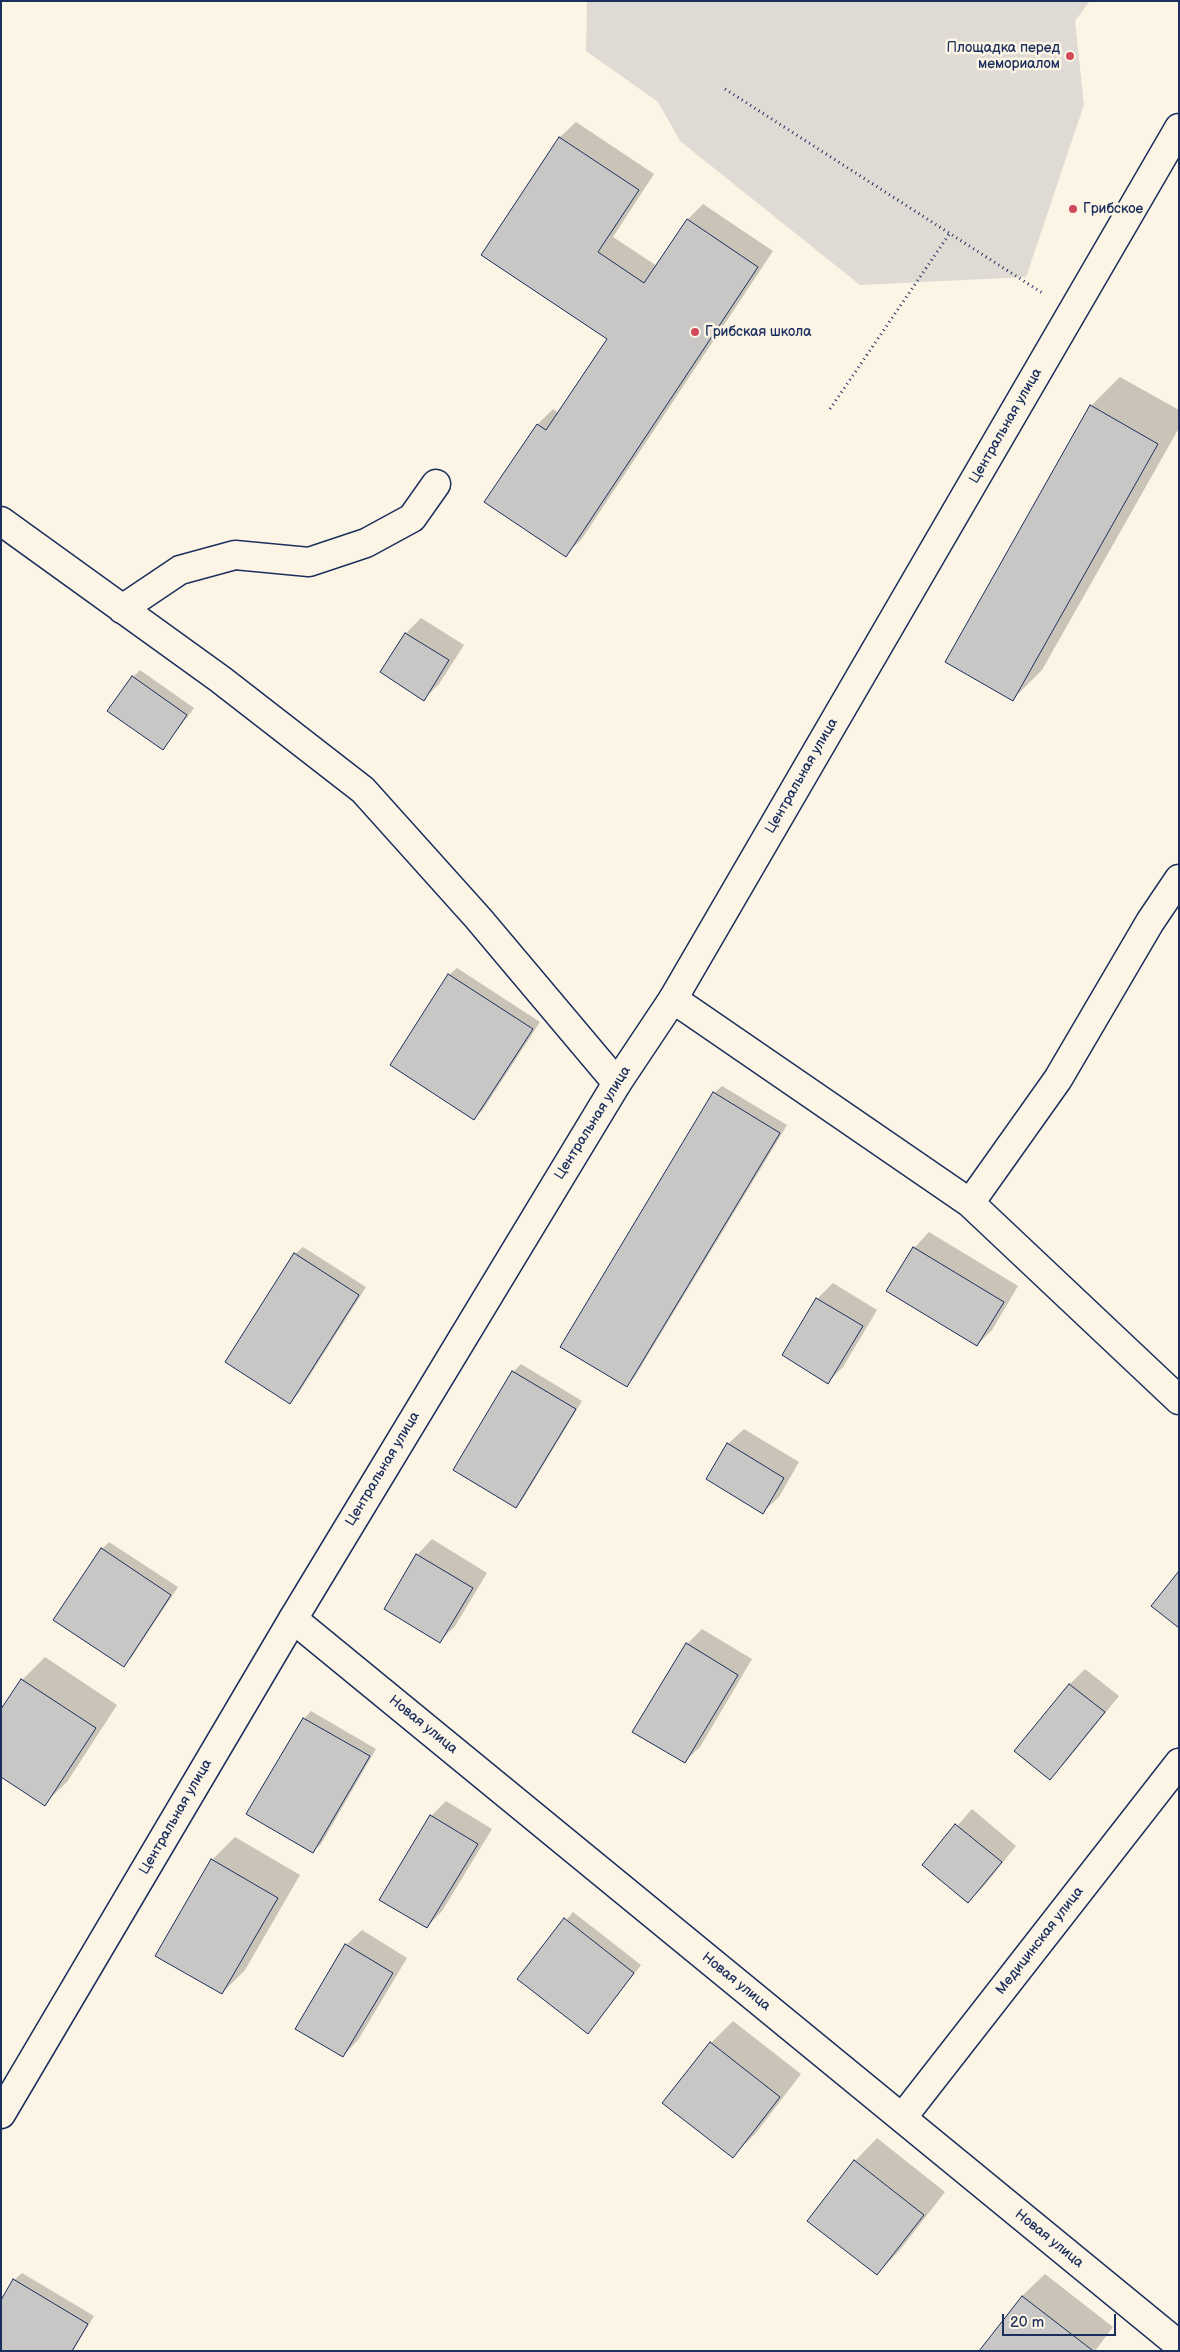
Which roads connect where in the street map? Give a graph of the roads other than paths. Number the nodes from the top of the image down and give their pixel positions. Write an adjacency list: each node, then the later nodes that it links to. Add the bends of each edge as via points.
1 (1179, 128): 6 (street, Центральная улица)
2 (436, 484): 4 (street, via 412,518 366,543 309,562 235,554 180,570)
3 (1, 522): 4 (street)
4 (122, 609): 7 (street, via 220,679 363,790 478,918)
5 (1179, 879): 8 (street, via 1150,922 1058,1079)
6 (673, 999): 7 (street, Центральная улица); 8 (street)
7 (617, 1083): 10 (street, Центральная улица)
8 (970, 1203): 9 (street)
9 (1179, 1400)
10 (293, 1618): 12 (street, Центральная улица); 13 (street, Новая улица)
11 (1179, 1763): 13 (street, Медицинская улица)
12 (1, 2114)
13 (902, 2118): 14 (street, Новая улица)
14 (1179, 2345)

